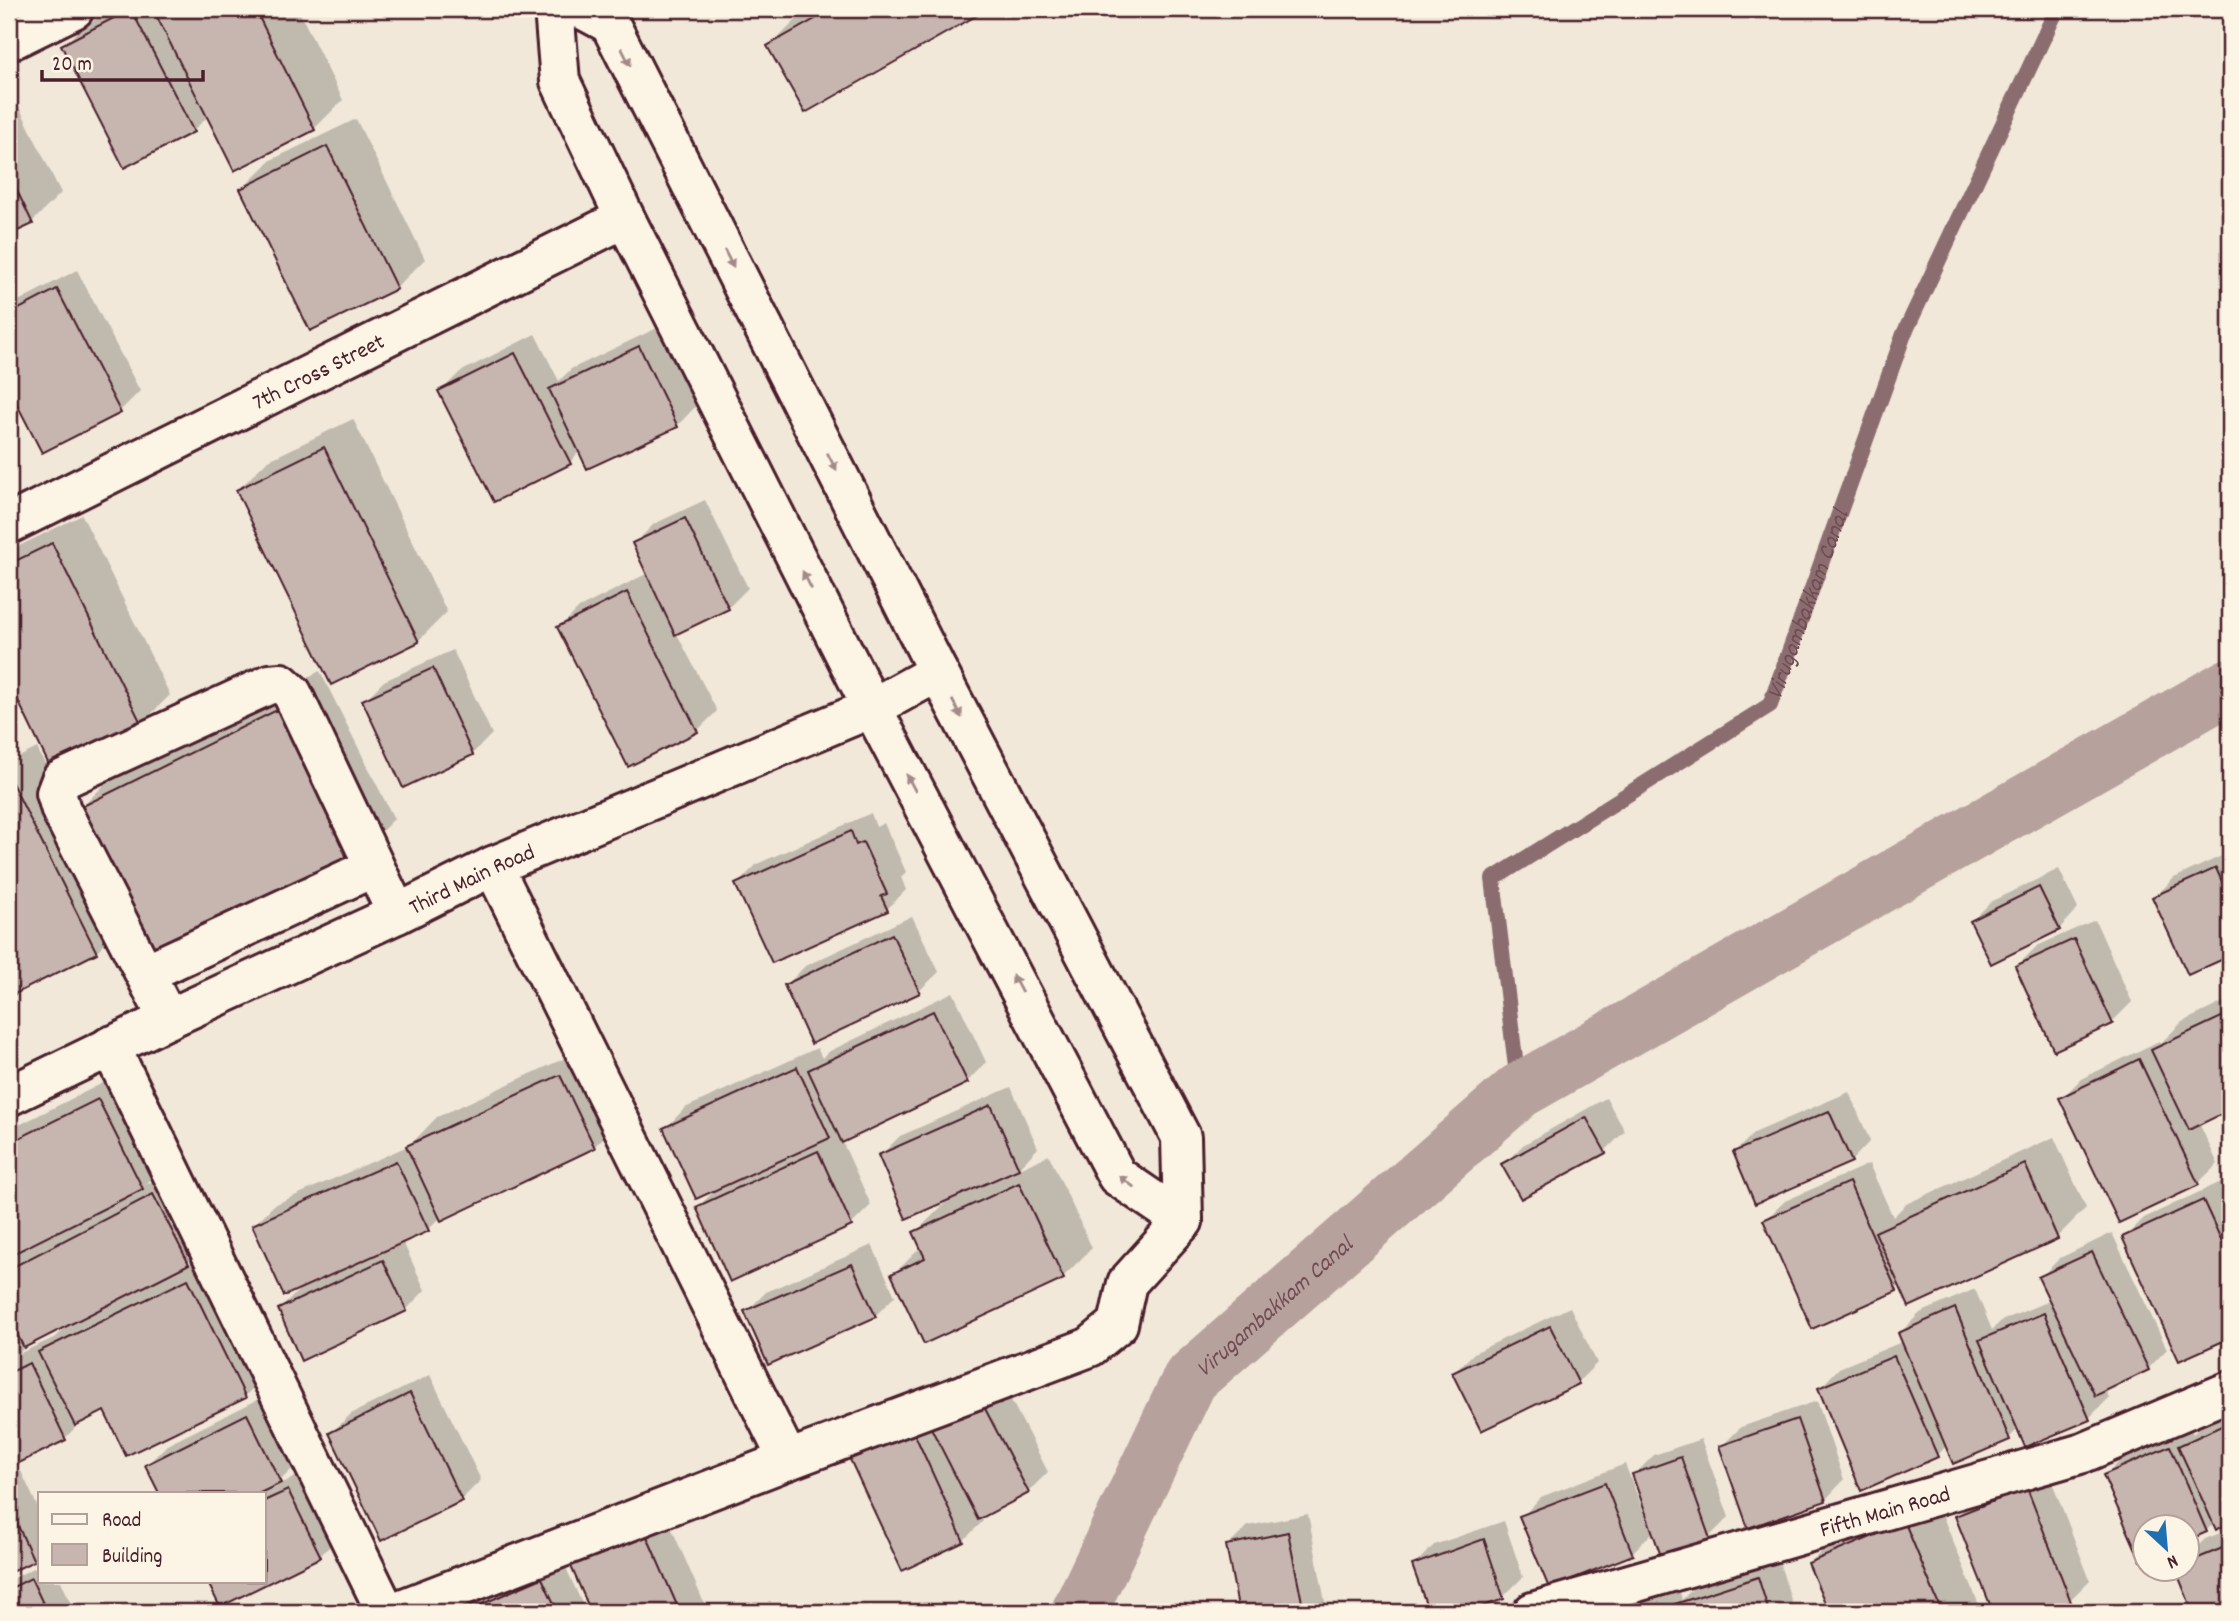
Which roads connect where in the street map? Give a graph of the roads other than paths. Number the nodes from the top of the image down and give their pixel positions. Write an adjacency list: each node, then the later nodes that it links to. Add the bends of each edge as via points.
1 (74, 9): 4 (street)
2 (554, 9): 5 (street, via 560,81)
3 (582, 9): 7 (street, one-way to 7, via 610,24)
4 (9, 41)
5 (625, 218): 6 (street, 7th Cross Street); 8 (street, one-way to 5)
6 (9, 523)
7 (938, 672): 8 (street, Third Main Road); 16 (street, one-way to 16, via 1181,1137)
8 (872, 708): 9 (street, Third Main Road); 16 (street, one-way to 8, via 1117,1176)
9 (493, 866): 11 (street, Third Main Road); 18 (street)
10 (374, 867): 11 (street); 12 (street); 12 (street, via 292,692 281,683 270,684 61,780 56,793 61,810)
11 (397, 914): 13 (street, Third Main Road)
12 (146, 973): 13 (street)
13 (168, 1019): 14 (street, Third Main Road)
14 (110, 1046): 15 (street, Third Main Road); 19 (street)
15 (9, 1096)
16 (1183, 1221): 18 (street, via 1127,1283 1118,1324 1090,1347)
17 (2230, 1391): 21 (street, Fifth Main Road, via 2083,1452)
18 (788, 1460): 20 (street)
19 (386, 1612)
20 (394, 1612)
21 (1533, 1612)

